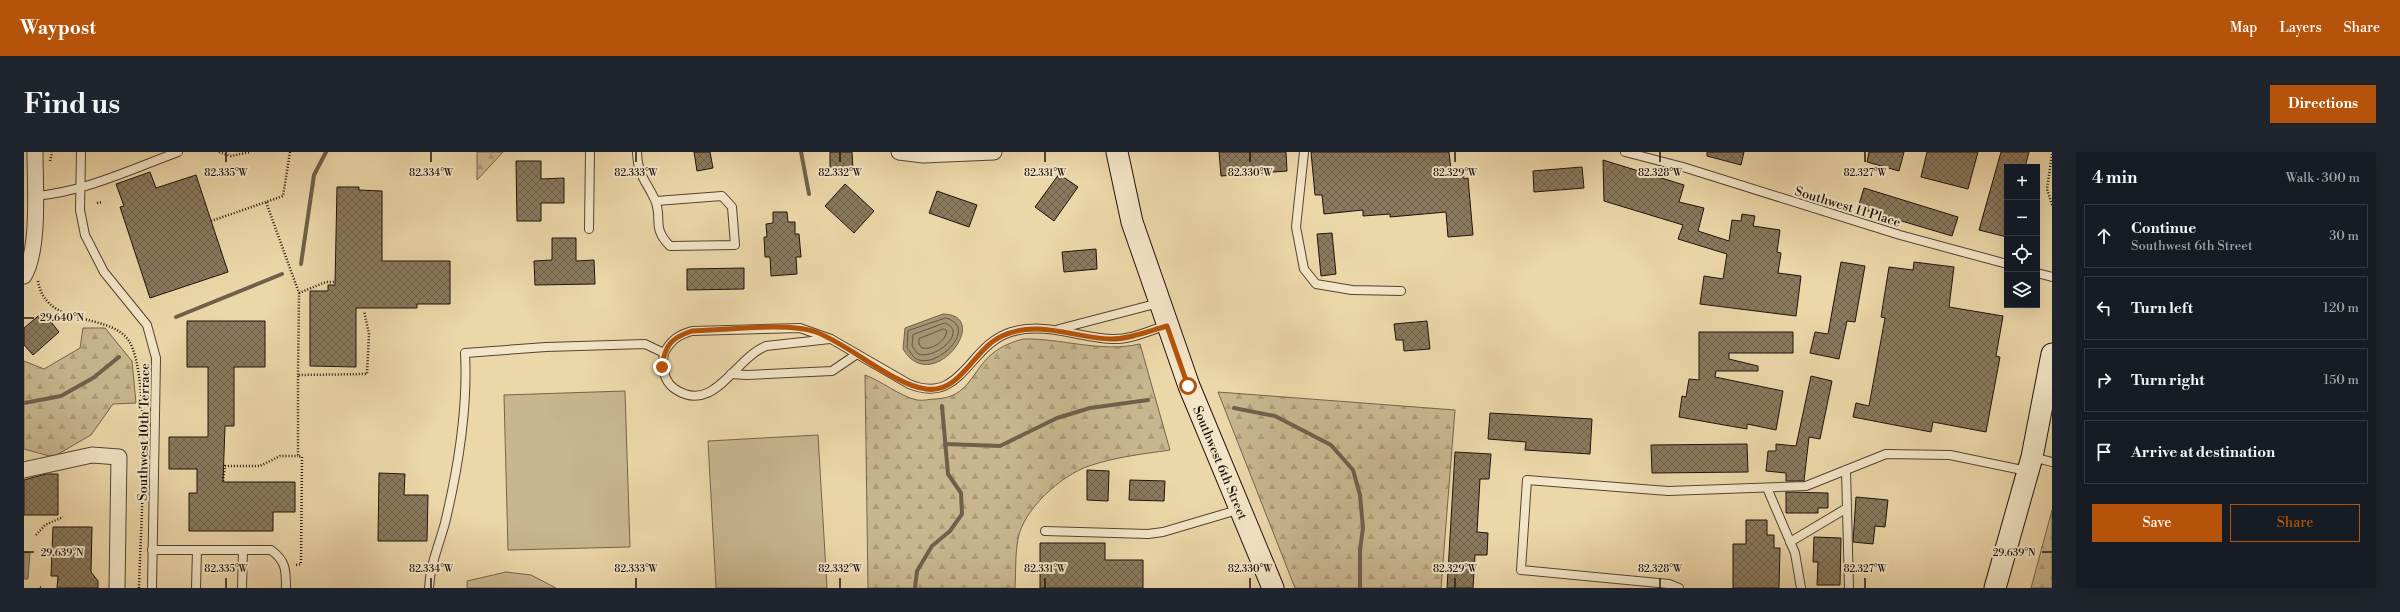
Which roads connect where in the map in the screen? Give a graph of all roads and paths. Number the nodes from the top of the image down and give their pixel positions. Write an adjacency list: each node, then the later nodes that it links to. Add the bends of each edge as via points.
1 (35, 152): 18 (street)
2 (81, 152): 17 (lane, Southwest 10th Terrace)
3 (178, 152): 17 (lane)
4 (219, 152): 14 (path, via 231,156)
5 (250, 152): 14 (path)
6 (290, 152): 21 (path, via 283,196)
7 (590, 152): 25 (lane)
8 (637, 152): 19 (lane, via 638,168)
9 (899, 152): 10 (street, via 924,155)
10 (994, 152)
11 (1117, 152): 33 (street, Southwest 6th Street, via 1132,222)
12 (1304, 152): 31 (lane, via 1296,227 1304,269 1316,284 1352,290)
13 (1625, 152): 26 (lane, Southwest 11 Place, via 1683,167 1900,235)
14 (246, 153)
15 (2052, 154): 16 (path)
16 (2051, 173): 23 (path, via 2047,189)
17 (80, 188): 18 (lane); 57 (lane, Southwest 10th Terrace, via 80,210 85,235 104,272 147,325 156,358)
18 (35, 196): 28 (street, via 34,234 28,269)
19 (656, 201): 19 (lane, via 722,196 732,206 735,244 670,246 658,231)
20 (102, 202): 22 (path)
21 (266, 202): 24 (path); 32 (path)
22 (97, 203)
23 (2052, 204)
24 (211, 221)
25 (589, 229)
26 (2004, 263)
27 (2040, 274): 29 (lane)
28 (31, 277): 62 (path, via 51,304 75,318 112,328 121,334 133,349 138,370 142,425)
29 (2052, 277)
30 (335, 282): 32 (path, via 326,282)
31 (1402, 291)
32 (299, 293): 41 (path)
33 (1159, 303): 35 (street, Southwest 6th Street); 36 (lane)
34 (364, 311): 41 (path, via 369,334 367,374)
35 (1167, 326): 36 (lane, via 1134,336 1112,339 1073,334); 52 (street, Southwest 6th Street, via 1188,386)
36 (1059, 329): 39 (lane, via 1022,329 1000,336 981,350 956,380 938,390 928,390 909,384)
37 (831, 339): 38 (lane, via 800,328 692,331 678,336); 39 (lane); 42 (lane, via 766,346 749,355)
38 (664, 353): 42 (lane, via 662,367 667,380 673,388 683,394 703,396 711,393); 67 (lane, via 645,344 465,353 467,386 460,439 445,523 430,570)
39 (857, 354): 42 (lane, via 832,371 809,374)
40 (2052, 354): 43 (street)
41 (298, 374): 44 (path)
42 (731, 374)
43 (2050, 378): 46 (street)
44 (298, 456): 49 (path, via 280,456 260,466 225,466); 60 (path, via 302,457 301,564 296,564)
45 (2052, 462): 46 (lane)
46 (2030, 464): 48 (lane, via 1950,455 1886,454); 72 (street)
47 (24, 470): 61 (street, via 92,455 119,457)
48 (1846, 470): 50 (lane, via 1806,486); 51 (lane)
49 (223, 482)
50 (1767, 488): 56 (lane); 69 (lane, via 1668,491 1527,480 1521,570 1668,584)
51 (1847, 508): 56 (lane); 71 (lane)
52 (1241, 509): 54 (lane, via 1148,534); 68 (street, Southwest 6th Street)
53 (63, 517): 55 (path, via 45,525)
54 (1045, 532)
55 (36, 535)
56 (1790, 542): 70 (lane, via 1795,553)
57 (152, 546): 58 (lane); 63 (lane, Southwest 10th Terrace)
58 (197, 550): 59 (lane); 64 (lane)
59 (243, 550): 65 (lane); 66 (lane, via 272,550 286,567)
60 (296, 570)
61 (117, 588)
62 (138, 588)
63 (152, 588)
64 (196, 588)
65 (242, 588)
66 (286, 588)
67 (429, 588)
68 (1273, 588)
69 (1679, 588)
70 (1801, 588)
71 (1849, 588)
72 (1995, 588)

